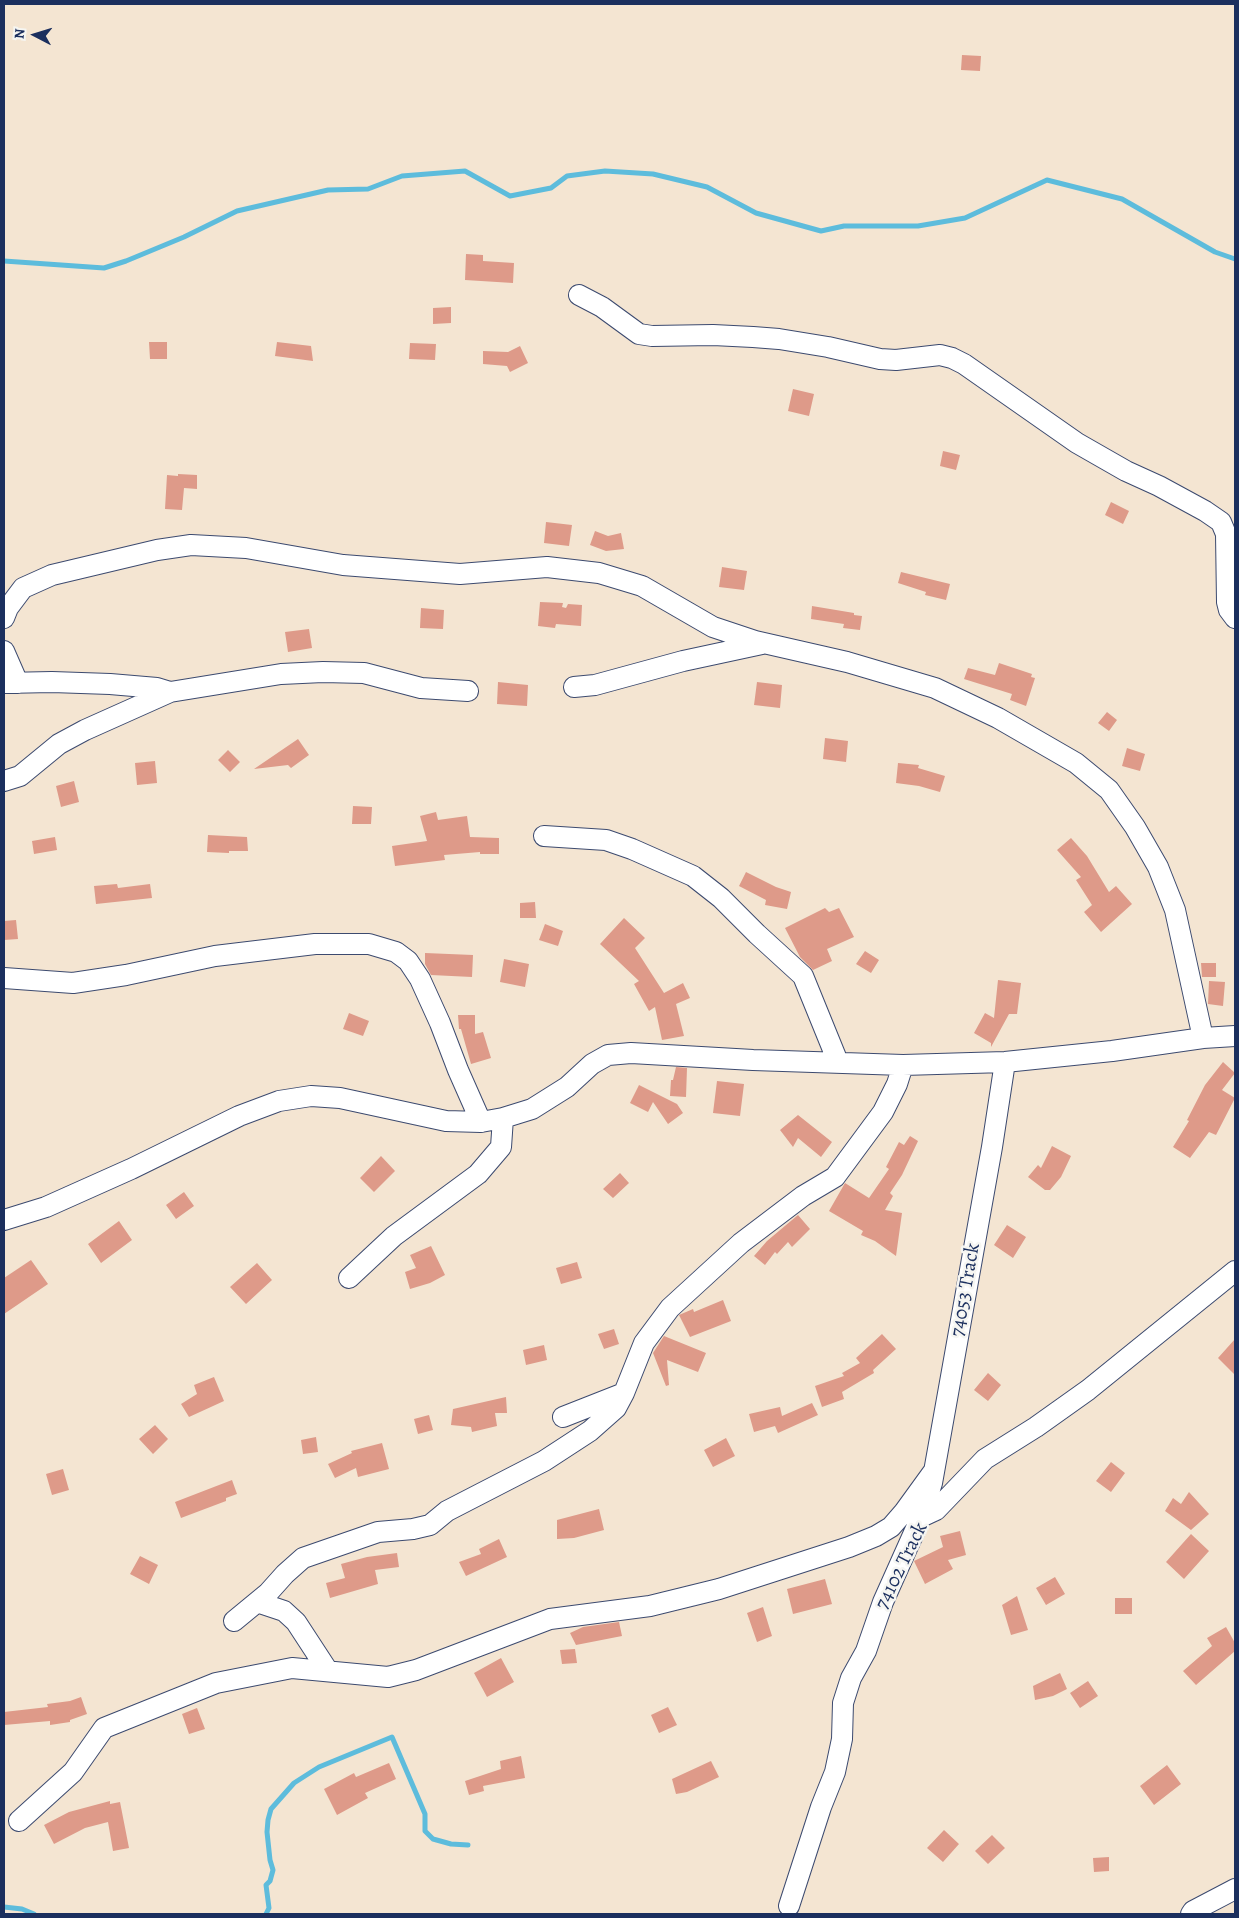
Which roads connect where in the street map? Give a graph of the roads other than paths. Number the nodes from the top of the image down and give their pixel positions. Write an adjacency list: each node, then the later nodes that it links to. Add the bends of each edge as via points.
1 (579, 295): 3 (street, via 639,334 713,334 778,339 880,359 940,355 952,358 1077,443 1221,522 1226,534 1227,602)
2 (4, 618): 4 (street, via 23,588 52,575 191,545 246,548 343,565 460,574 547,567 599,573 642,586 713,627)
3 (1235, 618)
4 (767, 644): 7 (street, via 682,661 595,685); 14 (street, via 847,662 935,688 998,718 1076,763 1109,790 1158,867 1175,910)
5 (4, 651): 6 (street)
6 (11, 683): 9 (street, via 110,684)
7 (574, 687)
8 (468, 691): 9 (street, via 421,688 364,673 323,672 281,674)
9 (170, 692): 10 (street, via 85,730 59,744 20,776)
10 (4, 781)
11 (544, 836): 15 (street, via 606,840 693,876 804,976)
12 (4, 978): 19 (street, via 73,983 215,956 315,944 369,944 396,952 408,961 420,979)
13 (1235, 1036): 14 (street)
14 (1203, 1038): 16 (street)
15 (838, 1062): 17 (street); 18 (street, via 608,1054 567,1087 532,1109)
16 (1005, 1062): 17 (street); 25 (street, 74053 Track)
17 (903, 1064): 23 (street, via 883,1112 834,1177 741,1243 670,1308 644,1343)
18 (503, 1118): 19 (street); 22 (street, via 501,1148 478,1174 394,1236)
19 (481, 1122): 20 (street, via 446,1121 340,1098 310,1096 279,1101 239,1116 46,1207)
20 (4, 1220)
21 (1235, 1271): 26 (street, 74102 Track, via 1088,1390 984,1459 936,1510)
22 (349, 1278)
23 (624, 1393): 24 (street); 27 (street, via 616,1408 590,1431 544,1461 448,1511 430,1524 378,1532 303,1558)
24 (563, 1416)
25 (933, 1472): 26 (street, 74053 Track); 29 (street, via 891,1527 849,1547 719,1589 650,1606 550,1619 416,1670 388,1677)
26 (922, 1518): 32 (street, 74102 Track, via 885,1596 866,1651 851,1678 843,1703 842,1739 836,1772 821,1807)
27 (257, 1602): 28 (street); 29 (street, via 284,1611 296,1622)
28 (234, 1621)
29 (328, 1671): 30 (street, via 292,1668 216,1683 104,1728 74,1772)
30 (19, 1821)
31 (1235, 1889): 33 (street)
32 (789, 1906)
33 (1192, 1914)

